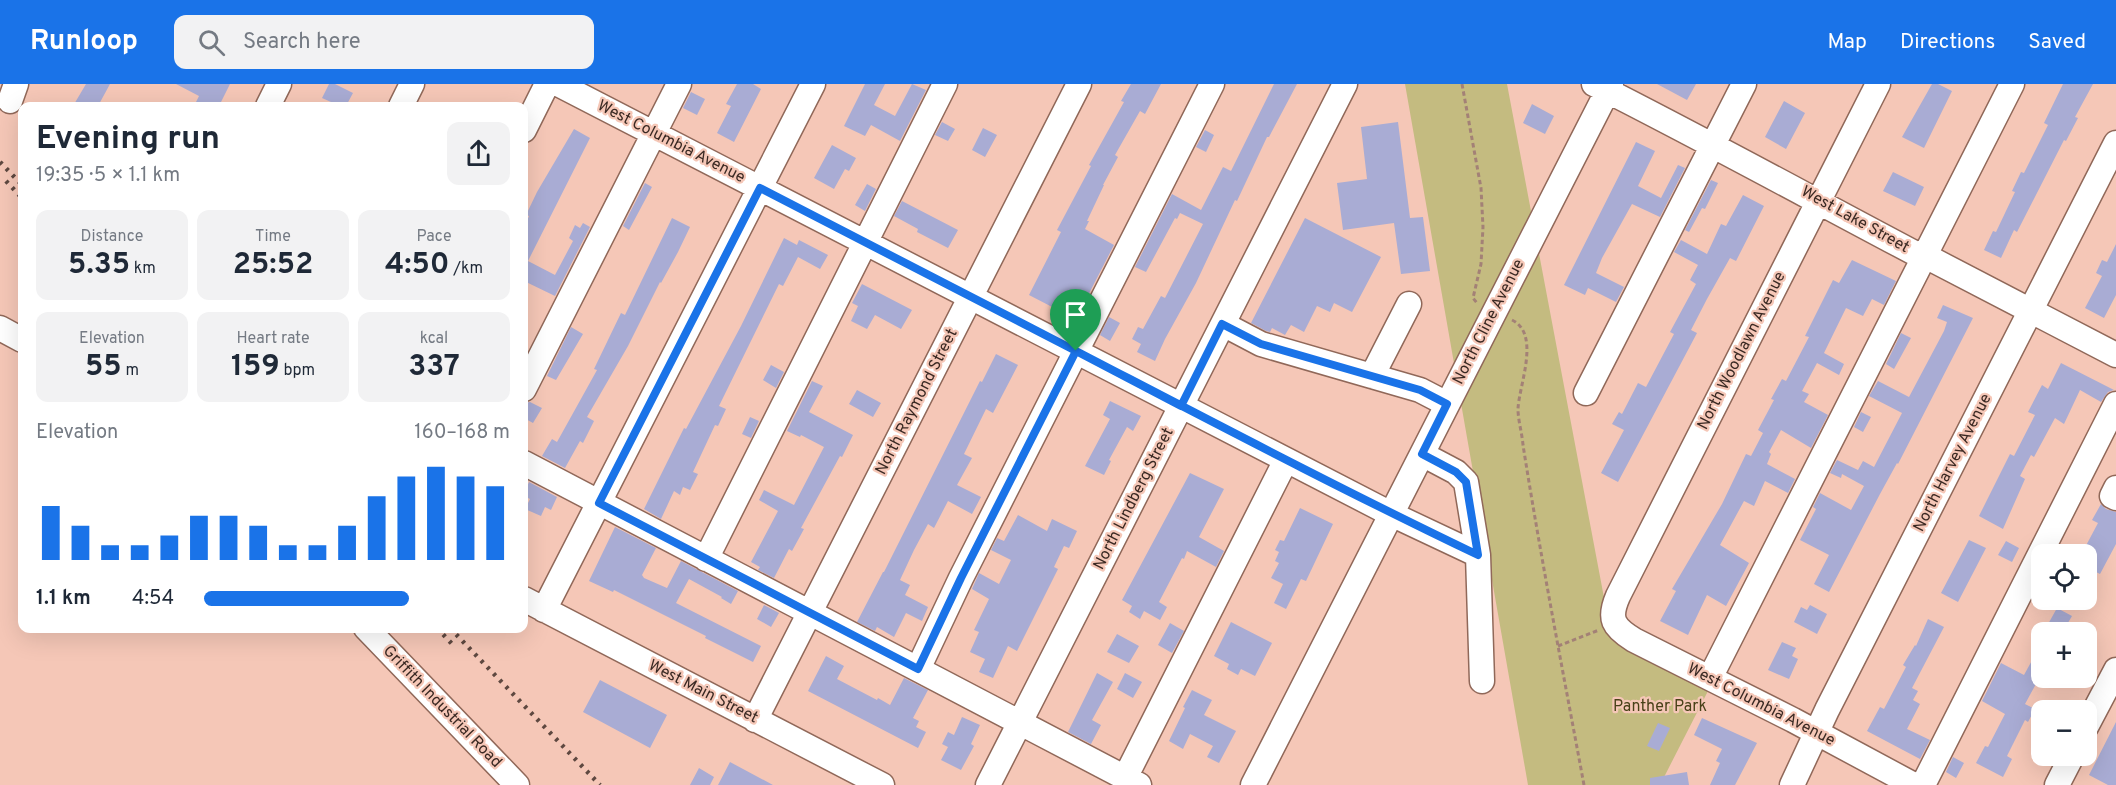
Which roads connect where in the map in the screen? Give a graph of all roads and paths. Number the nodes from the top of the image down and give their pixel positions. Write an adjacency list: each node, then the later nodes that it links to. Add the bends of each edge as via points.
1 (279, 84): 15 (street)
2 (547, 84): 16 (street)
3 (558, 84): 17 (street, West Columbia Avenue)
4 (679, 84): 17 (street)
5 (813, 84): 20 (street)
6 (945, 84): 22 (street)
7 (1079, 84): 24 (street, North Raymond Street)
8 (1212, 84): 32 (street)
9 (1345, 84): 29 (street, North Lindberg Street)
10 (1462, 84): 26 (path, via 1484,227 1473,298)
11 (1744, 84): 19 (street)
12 (1878, 84): 21 (street, North Woodlawn Avenue)
13 (2012, 84): 23 (street)
14 (1604, 86): 19 (street, West Lake Street); 37 (street, North Cline Avenue)
15 (270, 102)
16 (528, 122)
17 (654, 133): 20 (street, West Columbia Avenue); 35 (street)
18 (2116, 143): 27 (street, North Harvey Avenue)
19 (1713, 146): 21 (street, West Lake Street); 36 (street)
20 (760, 188): 22 (street, West Columbia Avenue); 45 (street)
21 (1818, 201): 23 (street, West Lake Street); 51 (street, North Woodlawn Avenue, via 1618,596)
22 (865, 243): 24 (street, West Columbia Avenue); 48 (street)
23 (1924, 258): 27 (street, West Lake Street); 56 (street)
24 (970, 297): 32 (street, West Columbia Avenue); 50 (street, North Raymond Street)
25 (1409, 304): 34 (street)
26 (1483, 306)
27 (2030, 311): 33 (street, West Lake Street); 61 (street, North Harvey Avenue)
28 (1508, 318): 53 (path, via 1520,324 1526,336 1518,410)
29 (1222, 324): 34 (street, via 1261,344); 39 (street, North Lindberg Street)
30 (0, 328): 31 (street)
31 (18, 338)
32 (1076, 351): 39 (street, West Columbia Avenue); 54 (street)
33 (2116, 355)
34 (1372, 376): 37 (street, via 1420,390)
35 (528, 380)
36 (1586, 393)
37 (1447, 404): 40 (street, North Cline Avenue)
38 (2116, 404): 71 (street)
39 (1181, 406): 41 (street, West Columbia Avenue); 60 (street, North Lindberg Street)
40 (1422, 454): 46 (street, North Cline Avenue); 47 (street, via 1456,472 1466,482)
41 (1286, 460): 46 (street, West Columbia Avenue); 63 (street)
42 (528, 465): 45 (street)
43 (2116, 488): 44 (street, via 2112,496)
44 (2116, 498)
45 (599, 503): 48 (street); 49 (street)
46 (1391, 514): 47 (street, West Columbia Avenue); 67 (street, North Cline Avenue)
47 (1478, 555): 57 (street)
48 (706, 559): 50 (street)
49 (534, 604): 59 (street, West Main Street)
50 (810, 613): 54 (street); 59 (street, North Raymond Street)
51 (1614, 620): 53 (path); 56 (street, West Columbia Avenue, via 1634,640)
52 (371, 633): 64 (street, Griffith Industrial Road)
53 (1558, 646): 68 (path)
54 (918, 669): 60 (street)
55 (2116, 670): 58 (street)
56 (1710, 678): 61 (street, West Columbia Avenue)
57 (1482, 681)
58 (2097, 706)
59 (756, 720): 65 (street, West Main Street)
60 (1020, 722): 63 (street); 66 (street, North Lindberg Street)
61 (1816, 733): 69 (street, North Harvey Avenue); 70 (street, West Columbia Avenue)
62 (2067, 766): 72 (street)
63 (1132, 781)
64 (517, 785)
65 (882, 785)
66 (988, 785)
67 (1253, 785)
68 (1584, 785)
69 (1792, 785)
70 (1914, 785)
71 (1923, 785)
72 (2057, 785)

